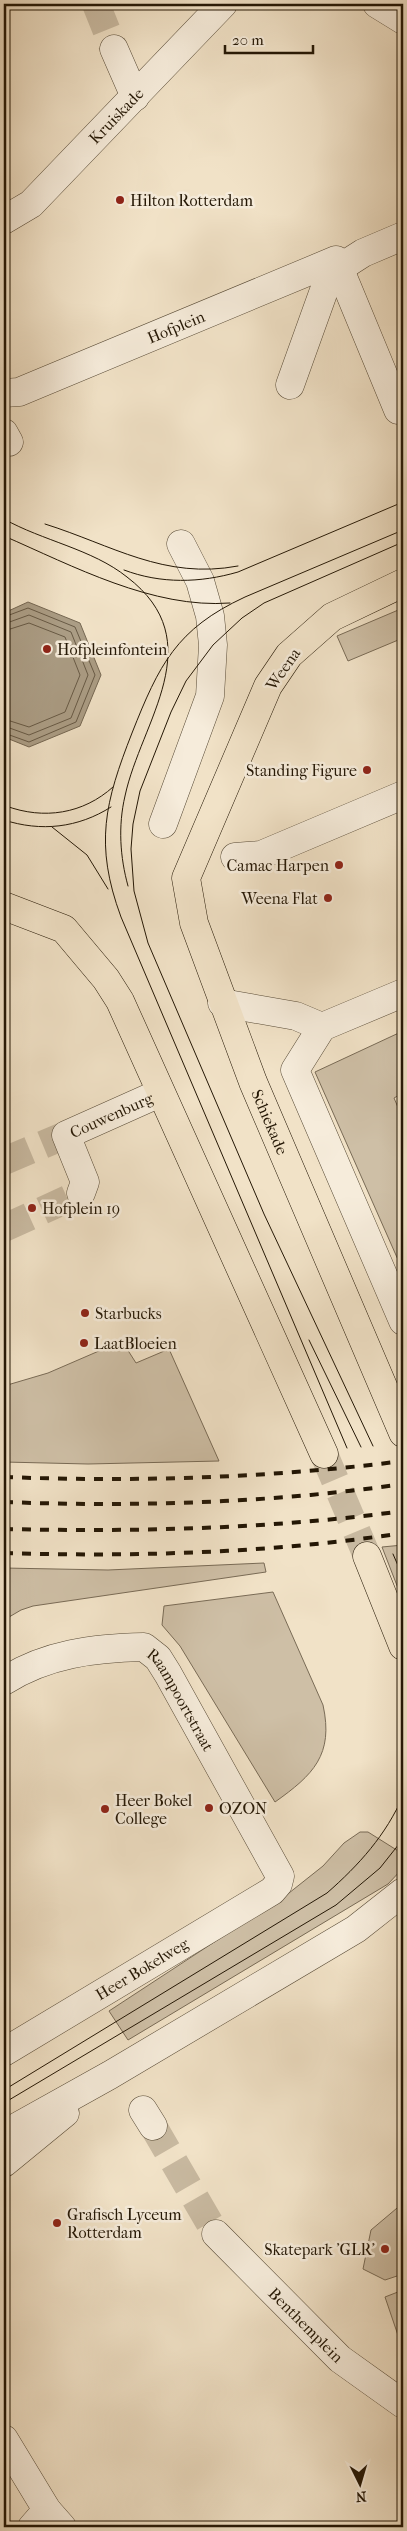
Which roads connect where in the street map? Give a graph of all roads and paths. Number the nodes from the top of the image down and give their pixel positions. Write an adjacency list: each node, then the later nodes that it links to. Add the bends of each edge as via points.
1 (222, 4): 5 (street, Kruiskade)
2 (377, 4): 3 (street)
3 (403, 20)
4 (114, 49): 5 (street)
5 (135, 97): 6 (street, Kruiskade, via 31,204)
6 (4, 220)
7 (403, 236): 8 (street, via 362,253)
8 (341, 271): 9 (street, via 327,282); 10 (street, Hofplein, via 336,260 19,392); 11 (street)
9 (290, 385)
10 (4, 393)
11 (398, 410)
12 (181, 544): 16 (street, via 200,581 210,616 213,645 210,696)
13 (403, 583): 15 (main road, Weena, via 332,616 289,655 268,686)
14 (403, 795): 17 (street, via 261,855)
15 (217, 804): 20 (main road, Schiekade, via 186,878 194,923)
16 (163, 824)
17 (235, 857)
18 (4, 906): 22 (main road, via 64,929 89,958 120,1001)
19 (403, 993): 21 (street)
20 (222, 1003): 21 (street, via 296,1016); 25 (main road, Schiekade, via 252,1082)
21 (322, 1027): 24 (street, via 295,1070)
22 (160, 1093): 23 (street, Couwenburg, via 66,1134 85,1182); 26 (main road)
23 (81, 1193)
24 (403, 1321)
25 (403, 1433)
26 (324, 1454)
27 (367, 1556): 28 (main road)
28 (403, 1646)
29 (4, 1681): 30 (street, Raampoortstraat, via 24,1668 46,1660 104,1647 144,1647 158,1658 168,1674 280,1876)
30 (278, 1884): 34 (street, Heer Bokelweg, via 272,1891)
31 (403, 1892): 33 (street)
32 (403, 1912): 33 (street)
33 (356, 1929): 35 (street)
34 (4, 2052)
35 (110, 2075): 36 (street); 37 (street)
36 (4, 2134)
37 (4, 2163)
38 (216, 2234): 39 (street, Benthemplein, via 340,2359)
39 (403, 2404)
40 (4, 2439): 41 (street)
41 (47, 2522)

